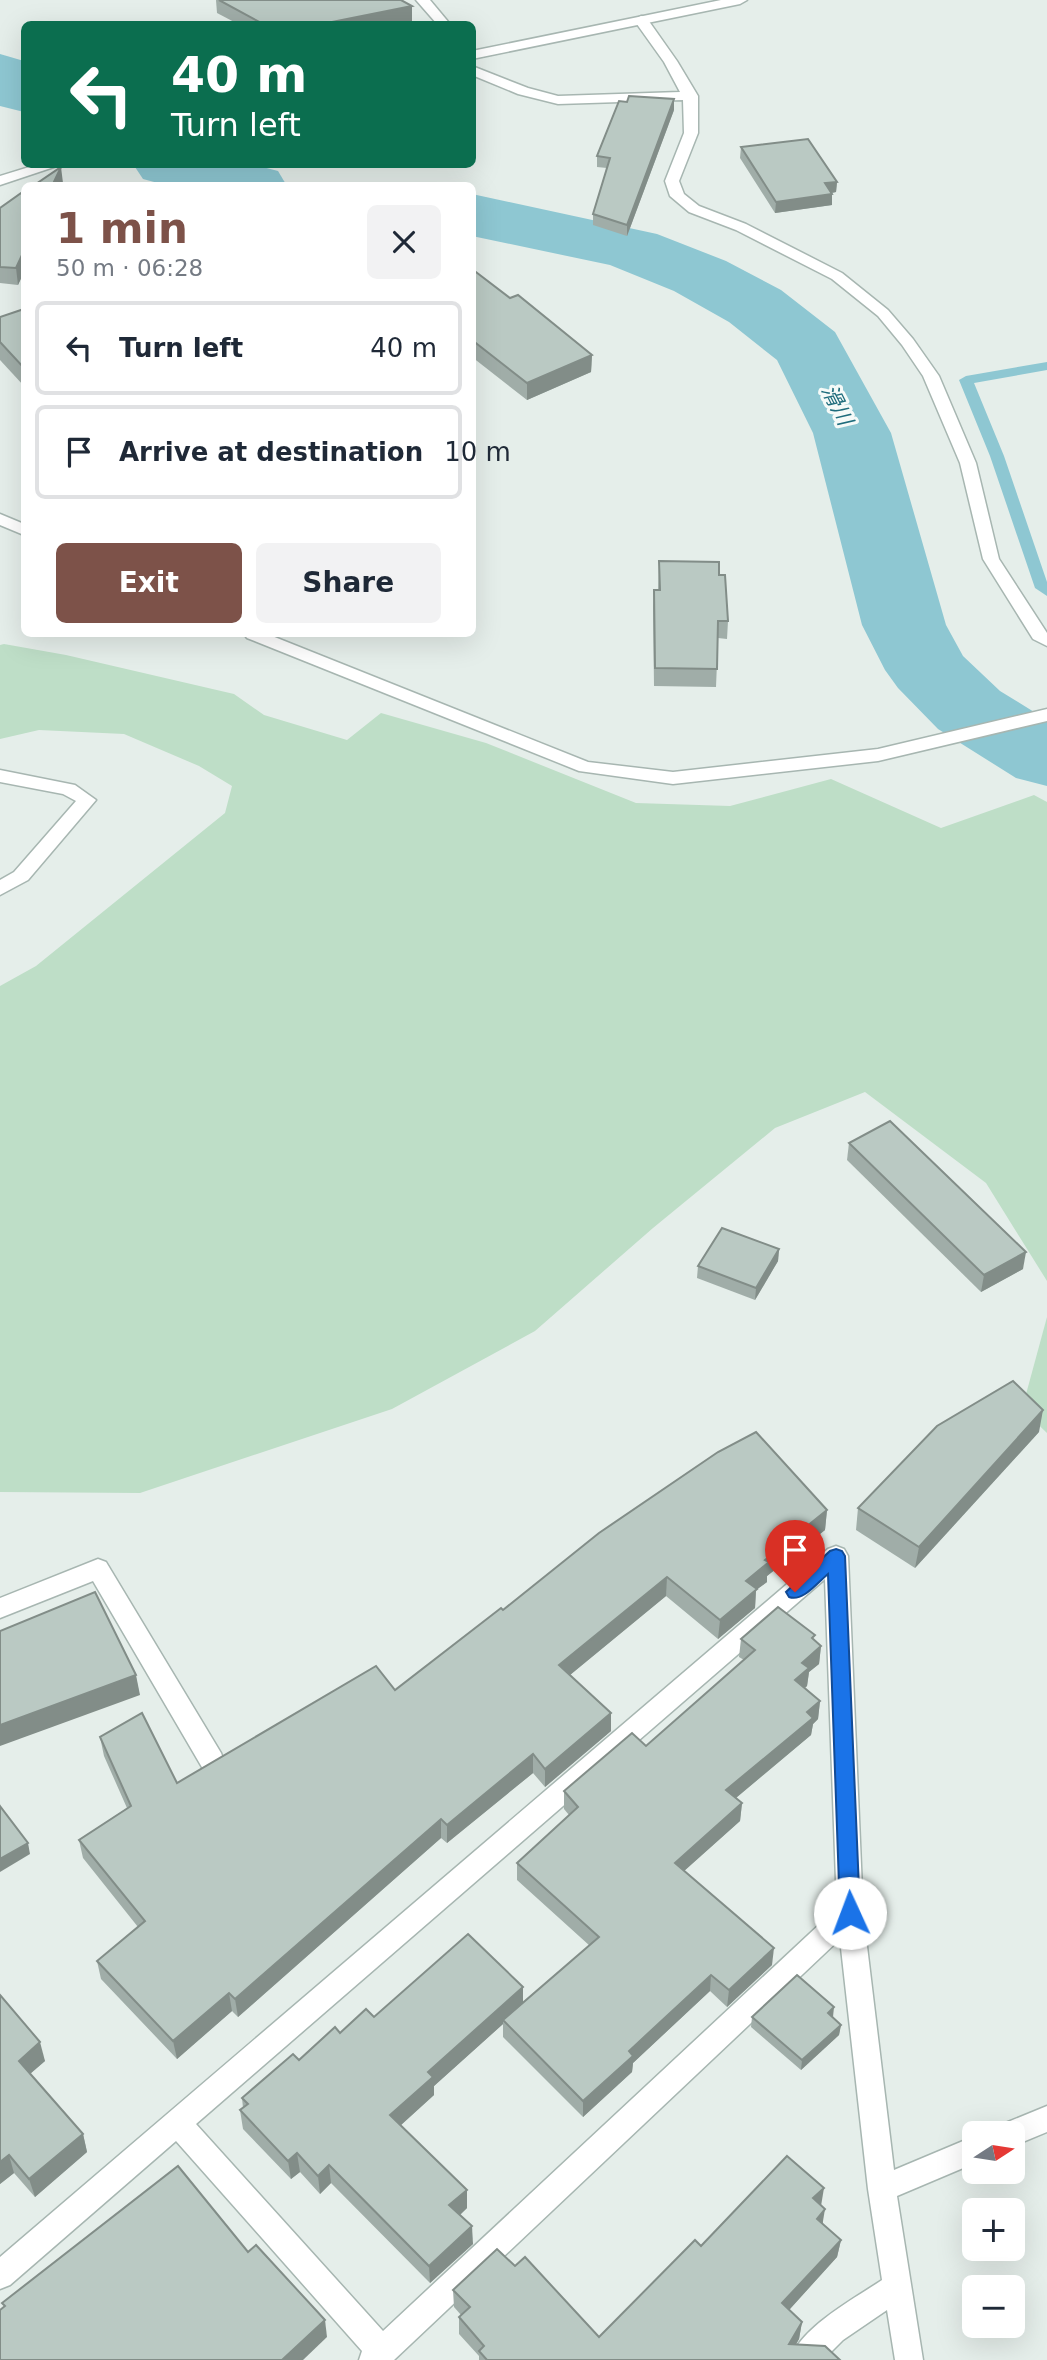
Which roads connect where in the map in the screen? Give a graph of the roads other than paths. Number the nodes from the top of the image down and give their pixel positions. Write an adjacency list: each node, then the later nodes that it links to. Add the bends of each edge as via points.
1 (423, 0): 4 (street)
2 (740, 0): 3 (street)
3 (641, 20): 5 (street); 7 (street)
4 (441, 21)
5 (476, 54)
6 (476, 72): 7 (street, via 558,100)
7 (691, 96): 13 (street, via 690,140 672,181 677,196 694,209 741,227 837,276 883,313 931,376 968,463 991,559)
8 (43, 168): 9 (street)
9 (0, 181)
10 (0, 519): 11 (street)
11 (21, 529)
12 (261, 637): 14 (street, via 585,766 673,778 878,755)
13 (1047, 641)
14 (1047, 715)
15 (0, 776): 16 (street, via 68,789 88,800 21,876)
16 (0, 889)
17 (0, 1608): 18 (street, via 98,1569)
18 (212, 1761)
19 (850, 1913): 21 (street, via 836,1556); 24 (street); 27 (street)
20 (1047, 2119): 22 (street)
21 (178, 2124): 25 (street); 27 (street)
22 (1026, 2128)
23 (962, 2155): 24 (street)
24 (882, 2189): 26 (street)
25 (0, 2275)
26 (896, 2287): 28 (street, via 832,2330); 29 (street)
27 (377, 2356)
28 (803, 2360)
29 (909, 2360)

